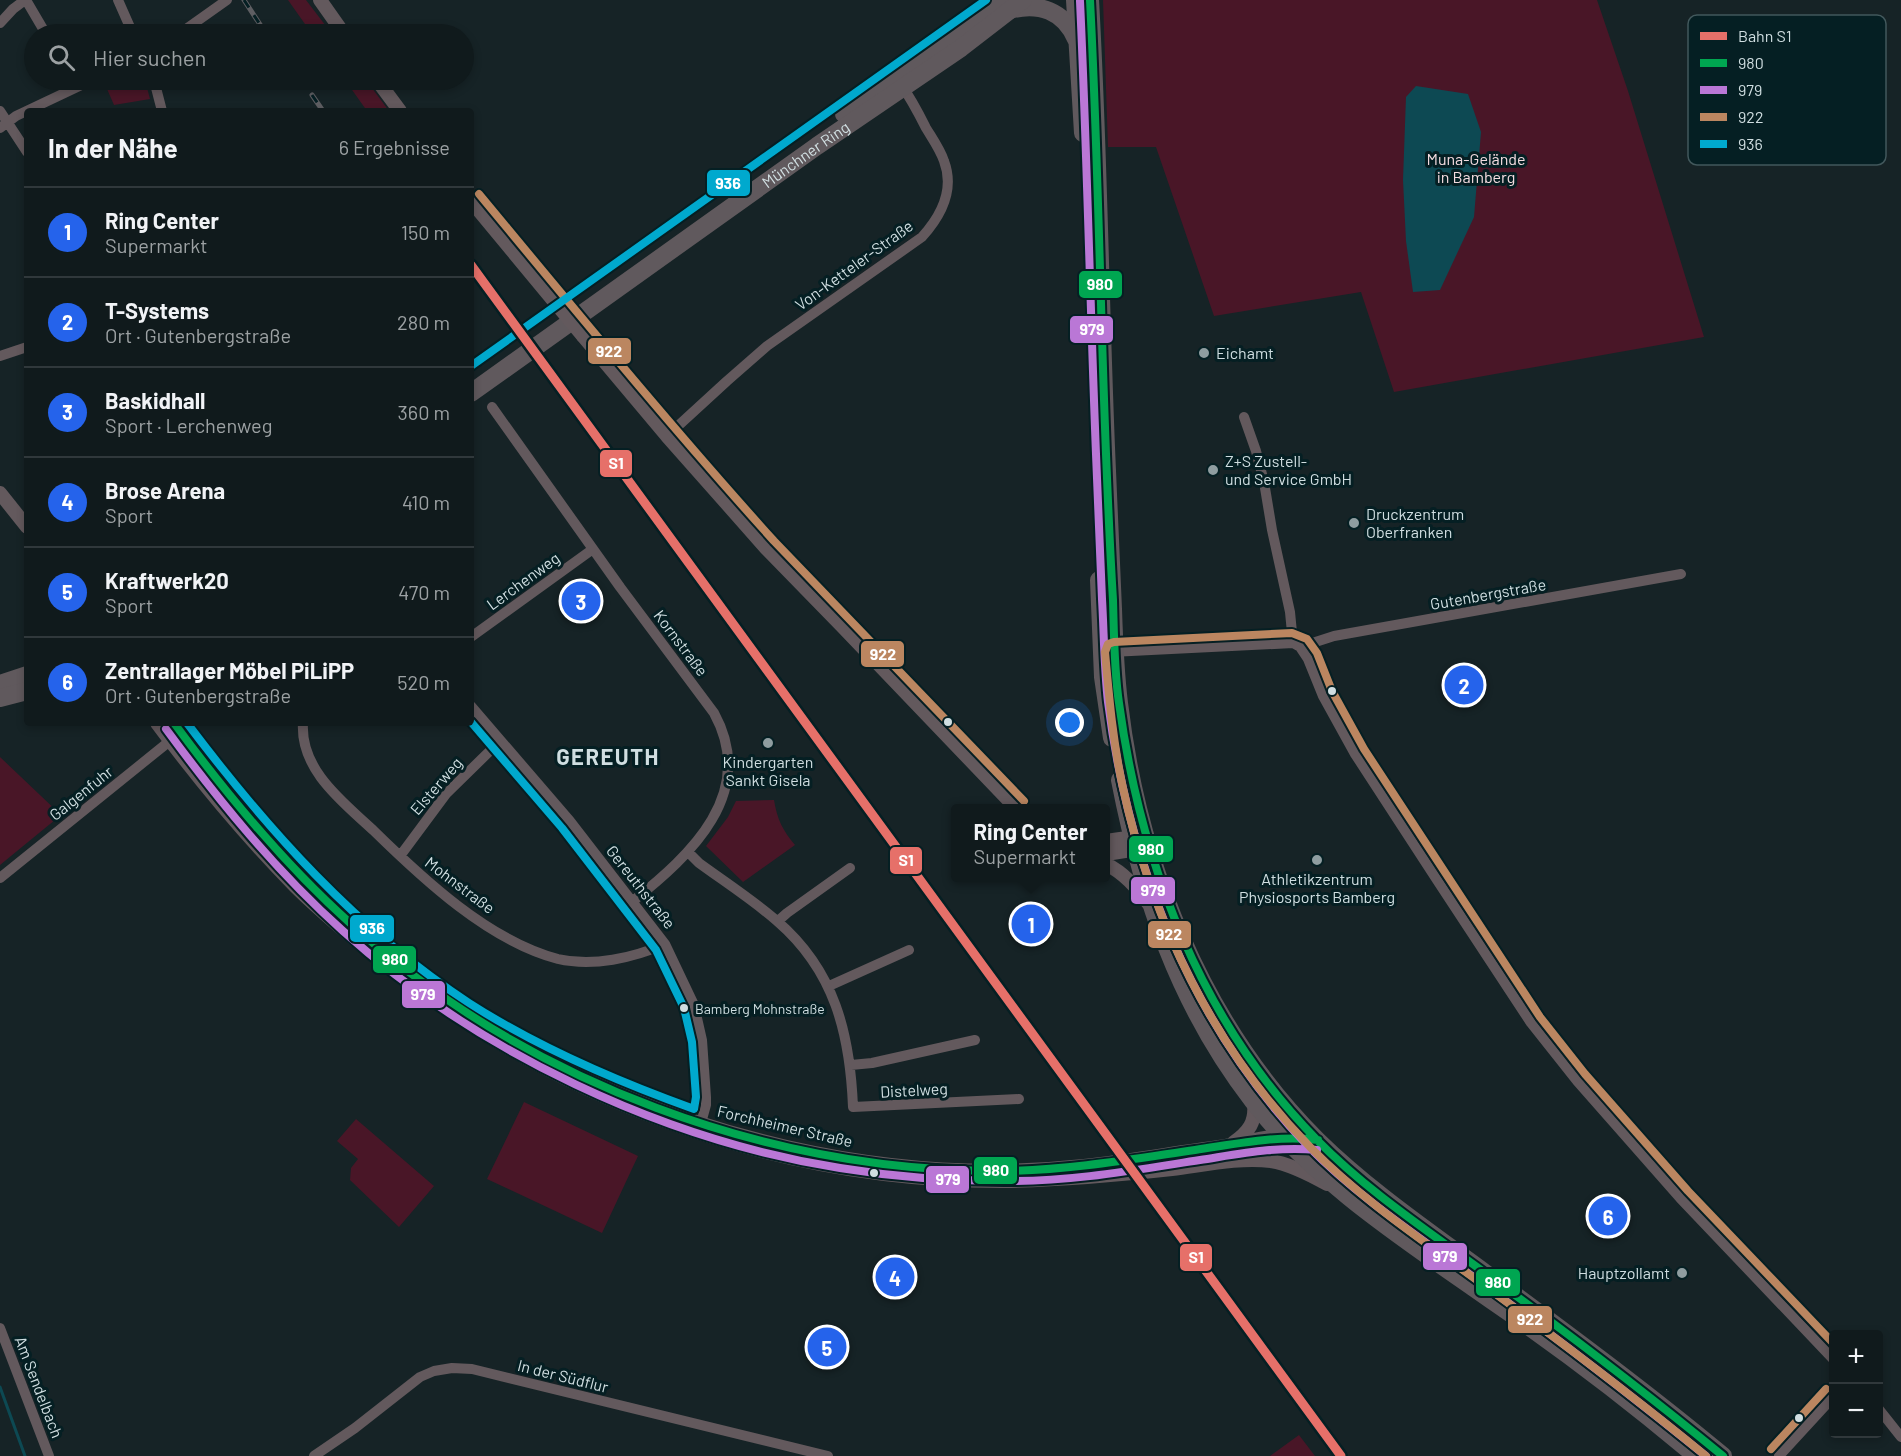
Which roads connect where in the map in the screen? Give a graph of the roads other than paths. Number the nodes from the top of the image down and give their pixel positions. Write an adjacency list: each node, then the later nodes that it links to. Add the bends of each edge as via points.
1 (25, 0): 8 (street); 9 (street)
2 (118, 0): 10 (street)
3 (227, 0): 11 (street)
4 (320, 0): 12 (street)
5 (1075, 0): 13 (main road)
6 (1090, 0): 39 (main road)
7 (1012, 4): 13 (main road, via 1055,14 1067,22); 14 (main road, Münchner Ring, via 961,48)
8 (0, 23)
9 (40, 24)
10 (129, 24)
11 (193, 24)
12 (337, 24)
13 (1078, 44): 39 (main road)
14 (900, 82): 28 (main road, Münchner Ring); 29 (main road, Münchner Ring, via 799,159); 32 (street, Von-Ketteler-Straße, via 947,171 944,205 936,222 922,237 767,346)
15 (62, 90): 18 (street)
16 (157, 90): 19 (street)
17 (384, 90): 20 (street)
18 (30, 108)
19 (161, 108)
20 (398, 108)
21 (0, 111): 23 (street)
22 (24, 111): 23 (street)
23 (4, 125): 24 (street)
24 (24, 148)
25 (474, 205): 32 (street, bridge)
26 (24, 349): 27 (street)
27 (0, 356)
28 (474, 377)
29 (474, 391)
30 (492, 407): 35 (street, Kornstraße)
31 (1244, 417): 38 (street, via 1261,468)
32 (666, 436): 48 (street, via 766,548)
33 (0, 493): 34 (street)
34 (24, 522)
35 (593, 549): 37 (street, Lerchenweg); 51 (street, Kornstraße, via 714,712 723,731 726,788 711,821)
36 (1681, 574): 38 (street, Gutenbergstraße)
37 (474, 635)
38 (1296, 645): 39 (street, Gutenbergstraße); 75 (street, via 1308,659 1355,754 1532,1023 1680,1198)
39 (1108, 652): 50 (main road)
40 (24, 676): 41 (main road)
41 (0, 684)
42 (24, 692): 43 (main road)
43 (0, 698)
44 (474, 710): 47 (street, Gereuthstraße)
45 (303, 726): 53 (street, Mohnstraße, via 313,764 332,792)
46 (175, 732): 56 (street, Galgenfuhr); 68 (street, Forchheimer Straße, via 304,880 379,949 435,992 519,1044 577,1073); 72 (street, Forchheimer Straße, via 227,813 297,889 401,978 517,1054 645,1114 801,1160 945,1179 1041,1180)
47 (500, 741): 53 (street, Elsterweg, via 446,794); 57 (street, Gereuthstraße)
48 (1012, 804)
49 (1110, 841): 50 (street)
50 (1140, 842): 52 (street); 58 (main road); 67 (main road, via 1205,986 1244,1050)
51 (688, 852): 57 (street, Kornstraße); 59 (street, Distelweg)
52 (1110, 853)
53 (400, 856): 60 (street, Mohnstraße, via 436,889 482,922 510,939 560,959 605,961)
54 (1110, 866): 58 (street, via 1135,886)
55 (850, 868): 59 (street)
56 (0, 878)
57 (633, 901): 60 (street, Gereuthstraße)
58 (1152, 908): 66 (main road, via 1187,998)
59 (778, 921): 62 (street, Distelweg)
60 (665, 944): 68 (street, Gereuthstraße, via 694,1005 702,1040 706,1105)
61 (909, 950): 62 (street)
62 (829, 986): 64 (street, Distelweg)
63 (975, 1040): 64 (street, Distelweg)
64 (851, 1065): 65 (street, Distelweg, via 853,1107)
65 (1019, 1099)
66 (1254, 1102): 69 (main road); 71 (street, via 1250,1129)
67 (1285, 1105): 69 (street); 70 (main road)
68 (701, 1123): 71 (street, Forchheimer Straße, via 837,1156 894,1165 977,1170 1084,1166)
69 (1285, 1137): 70 (street, Forchheimer Straße); 71 (street, Forchheimer Straße); 72 (street, via 1277,1150); 73 (main road)
70 (1318, 1140): 84 (main road, via 1370,1187 1642,1390)
71 (1230, 1145)
72 (1251, 1160): 73 (street, Forchheimer Straße, via 1278,1163)
73 (1341, 1191): 83 (main road, via 1549,1340)
74 (0, 1328): 80 (street, Am Sendelbach)
75 (1829, 1356)
76 (1829, 1401): 79 (street)
77 (1883, 1414): 78 (street)
78 (1901, 1437)
79 (1786, 1453)
80 (49, 1456)
81 (314, 1456): 82 (street, In der Südflur, via 420,1377 452,1368 472,1369)
82 (828, 1456)
83 (1696, 1456)
84 (1723, 1456)

